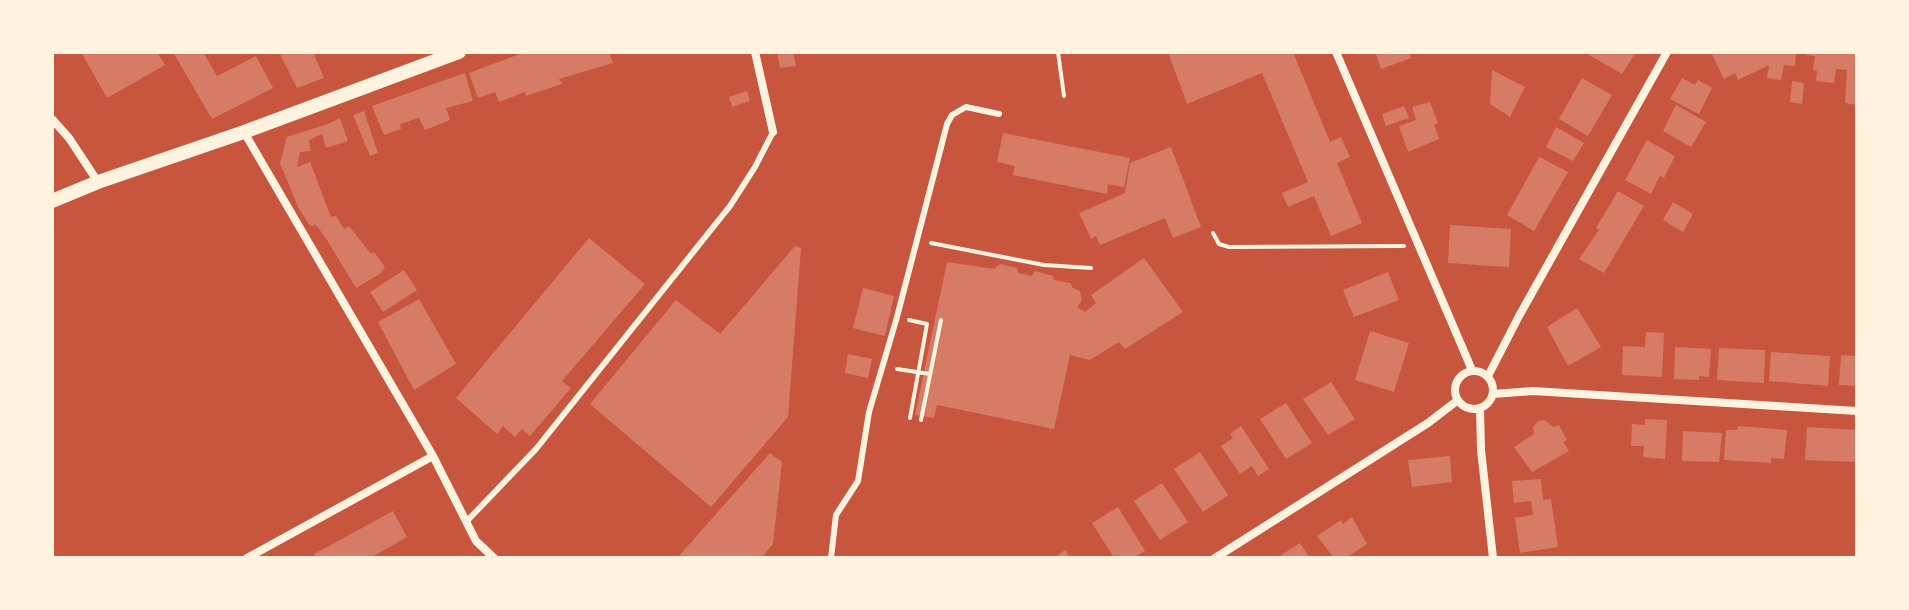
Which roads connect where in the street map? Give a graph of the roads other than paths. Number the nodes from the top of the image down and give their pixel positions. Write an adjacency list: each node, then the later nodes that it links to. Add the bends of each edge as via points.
1 (459, 52): 5 (street)
2 (755, 52): 9 (street)
3 (1336, 52): 12 (street)
4 (1667, 52): 13 (street)
5 (430, 57): 8 (street)
6 (999, 114): 22 (lane, via 966,107 952,115 869,412 858,481 836,515)
7 (52, 119): 10 (street)
8 (244, 132): 10 (street); 18 (street)
9 (773, 132): 19 (lane, via 730,206 536,449)
10 (98, 182): 11 (street)
11 (52, 201)
12 (1472, 370): 13 (street); 15 (street, via 1456,384)
13 (1488, 376): 14 (street)
14 (1493, 394): 16 (street); 17 (street, via 1533,391)
15 (1458, 400): 16 (street); 23 (street)
16 (1480, 408): 24 (street)
17 (1857, 411)
18 (433, 456): 19 (street); 20 (street)
19 (466, 522): 21 (street)
20 (247, 558)
21 (494, 558)
22 (831, 558)
23 (1215, 558)
24 (1493, 558)

